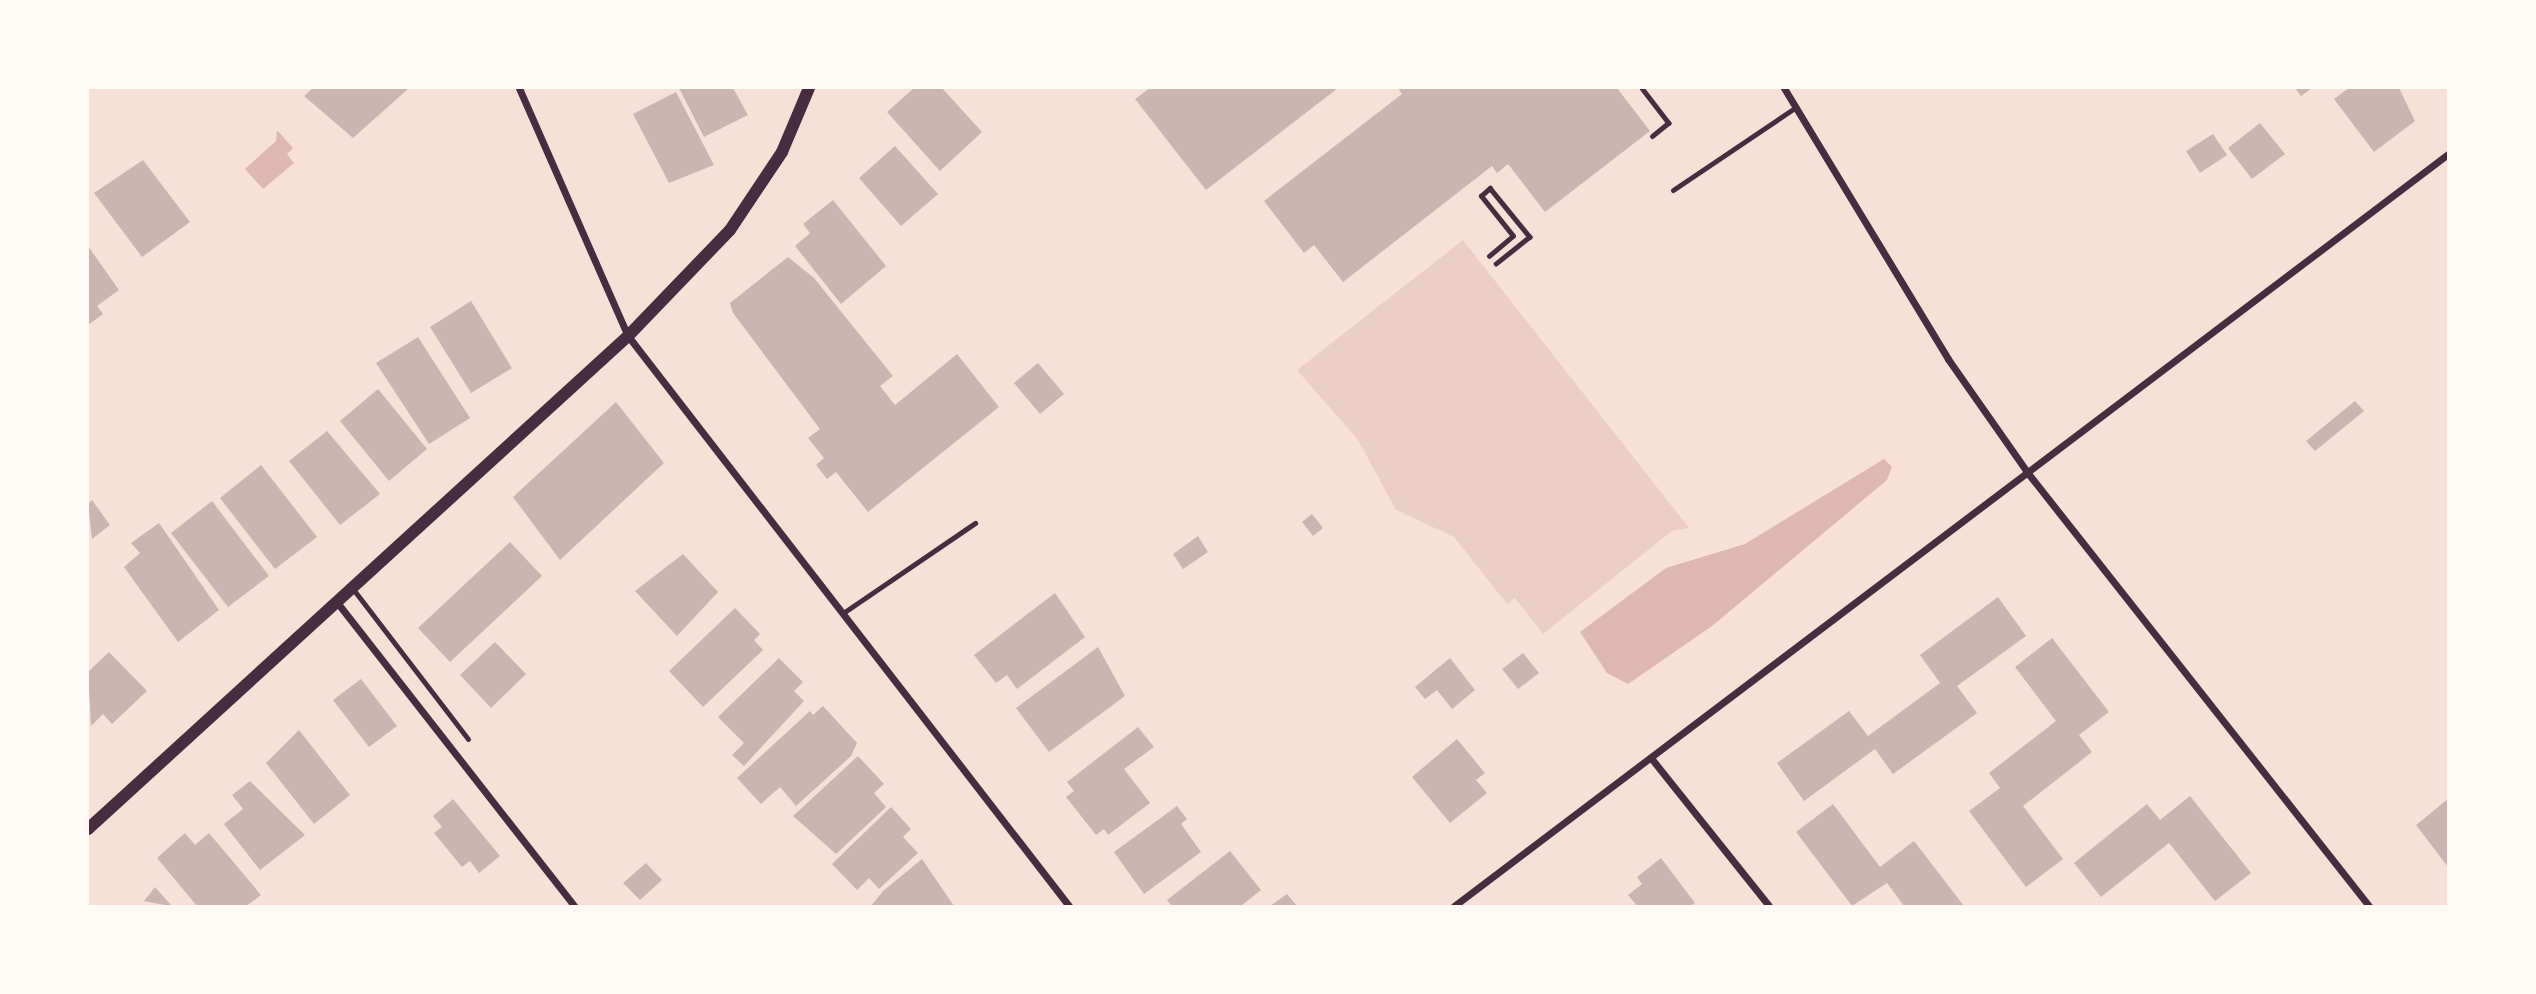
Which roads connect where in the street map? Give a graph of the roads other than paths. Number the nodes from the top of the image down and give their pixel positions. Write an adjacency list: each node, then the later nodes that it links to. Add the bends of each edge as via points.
1 (519, 88): 7 (street)
2 (809, 88): 7 (street, via 782,152 730,230)
3 (1784, 88): 4 (street)
4 (1796, 107): 6 (lane); 8 (street, via 1948,359)
5 (2448, 154): 8 (street)
6 (1673, 190)
7 (628, 336): 10 (street); 12 (street)
8 (2027, 472): 14 (street); 20 (street)
9 (975, 523): 12 (lane)
10 (351, 587): 11 (street); 13 (lane)
11 (336, 601): 15 (street); 16 (street)
12 (842, 613): 17 (street)
13 (468, 739)
14 (1651, 758): 18 (street); 19 (street)
15 (88, 830)
16 (574, 906)
17 (1069, 906)
18 (1454, 906)
19 (1769, 906)
20 (2369, 906)

